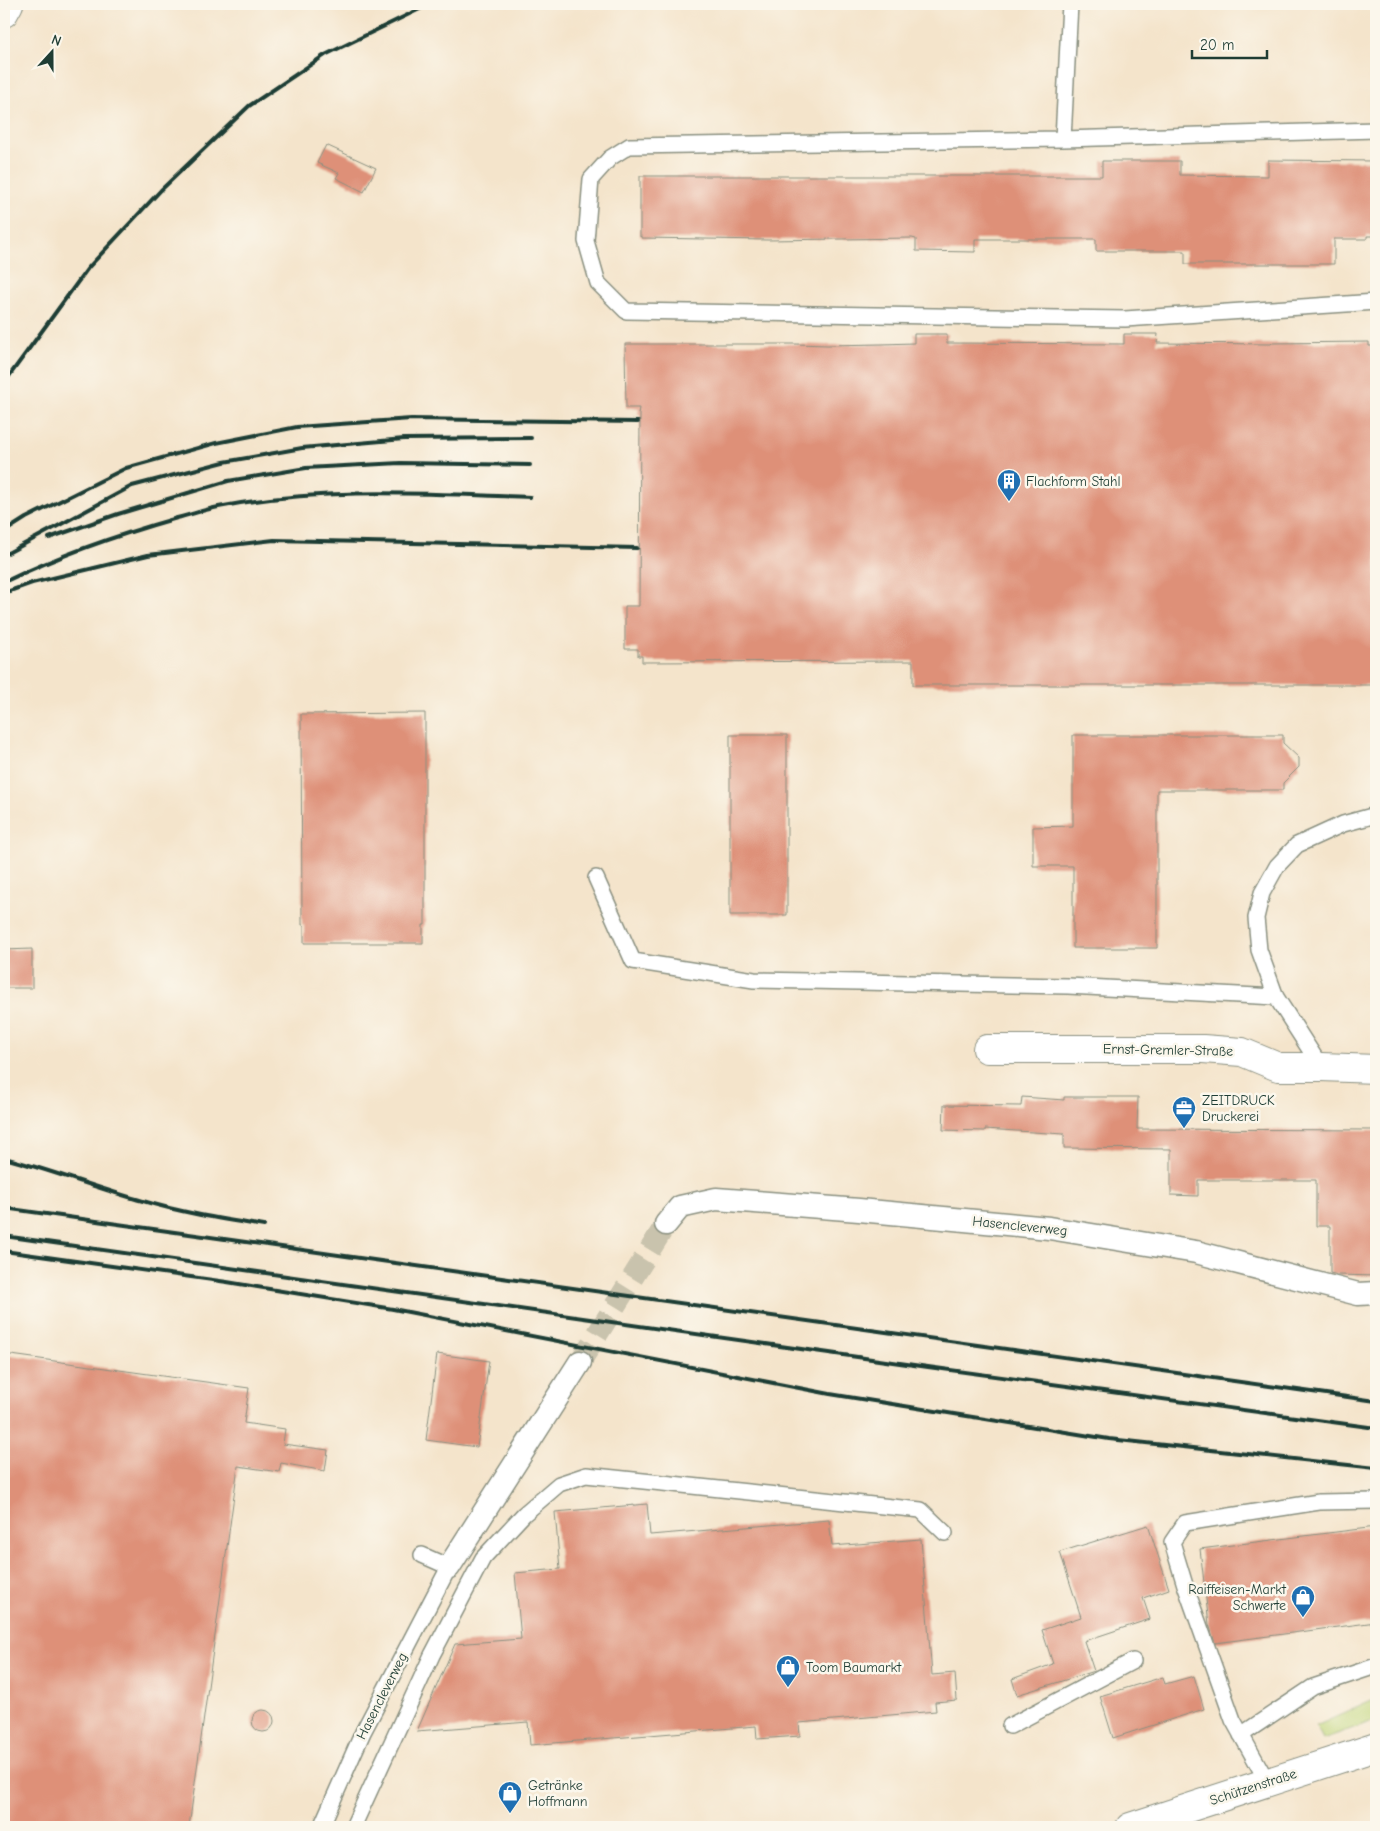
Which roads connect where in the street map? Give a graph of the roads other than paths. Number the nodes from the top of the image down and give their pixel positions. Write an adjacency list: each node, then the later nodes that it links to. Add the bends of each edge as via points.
1 (10, 4): 3 (street)
2 (1070, 4): 5 (lane)
3 (4, 13)
4 (1376, 130): 5 (lane)
5 (1063, 139): 6 (lane, via 629,146 610,158 591,179 586,241 598,283 626,310 1125,319)
6 (1376, 302)
7 (1376, 815): 9 (lane, via 1343,824 1297,845 1277,866 1262,893 1256,918 1260,950)
8 (596, 878): 9 (lane, via 633,961 754,980 1068,986)
9 (1276, 997): 11 (lane)
10 (987, 1049): 11 (street, Ernst-Gremler-Straße, via 1203,1049 1242,1052 1278,1068)
11 (1321, 1067): 12 (street, Ernst-Gremler-Straße)
12 (1376, 1069)
13 (666, 1224): 14 (street, Hasencleverweg, via 680,1208 716,1199 1048,1228 1196,1252 1358,1294)
14 (1376, 1293)
15 (580, 1362): 19 (street, Hasencleverweg)
16 (1376, 1501): 23 (lane, via 1319,1502 1184,1523 1172,1542 1226,1702)
17 (945, 1533): 27 (lane, via 921,1510 586,1475 558,1484 524,1514 483,1558 432,1655)
18 (422, 1555): 19 (lane)
19 (449, 1567): 26 (lane, Hasencleverweg, via 364,1732)
20 (1134, 1661): 22 (lane)
21 (1376, 1666): 23 (lane, via 1313,1687)
22 (1010, 1726)
23 (1241, 1735): 25 (lane)
24 (1376, 1747): 25 (street, Schützenstraße)
25 (1268, 1783): 28 (street, Schützenstraße)
26 (322, 1827)
27 (353, 1827)
28 (1130, 1827)

